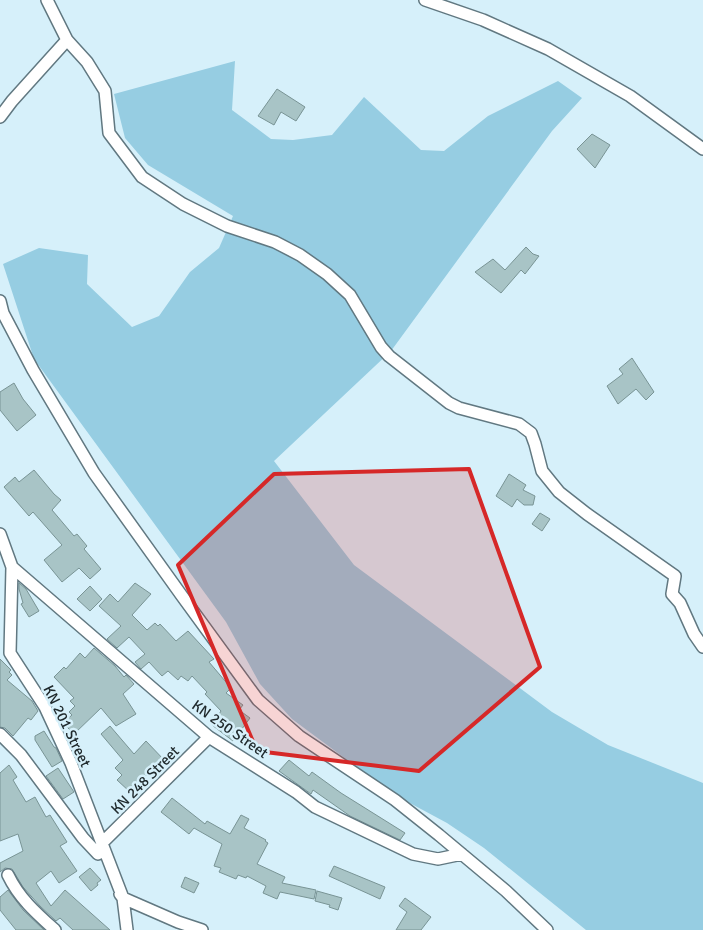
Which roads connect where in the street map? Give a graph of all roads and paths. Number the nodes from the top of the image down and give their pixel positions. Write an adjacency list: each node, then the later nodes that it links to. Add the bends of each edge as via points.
1 (47, 0): 3 (street)
2 (425, 0): 5 (street, via 483,20 548,49 630,96)
3 (67, 40): 4 (street); 10 (street, via 87,62 105,91 109,133 142,177 183,204 227,226 275,242 300,255 350,295 381,347 407,370 454,405 519,424 530,433 542,471 559,492 675,576 672,594)
4 (0, 117)
5 (703, 149)
6 (0, 301): 15 (street, via 32,370 94,473 258,700 299,736 394,800)
7 (0, 534): 8 (street)
8 (12, 568): 11 (street); 13 (street, KN 250 Street)
9 (0, 642): 11 (street, KN 201 Street)
10 (703, 646)
11 (10, 653): 14 (street, KN 201 Street, via 45,708 71,763)
12 (0, 734): 14 (street, via 21,755 84,838)
13 (209, 737): 14 (street, KN 248 Street); 15 (street, KN 250 Street, via 314,807 414,854 438,859)
14 (100, 848): 17 (street, KN 201 Street)
15 (462, 854): 21 (street)
16 (8, 874): 18 (street, via 26,904)
17 (123, 898): 19 (street, KN 201 Street); 20 (street)
18 (54, 930)
19 (127, 930)
20 (202, 930)
21 (547, 930)

